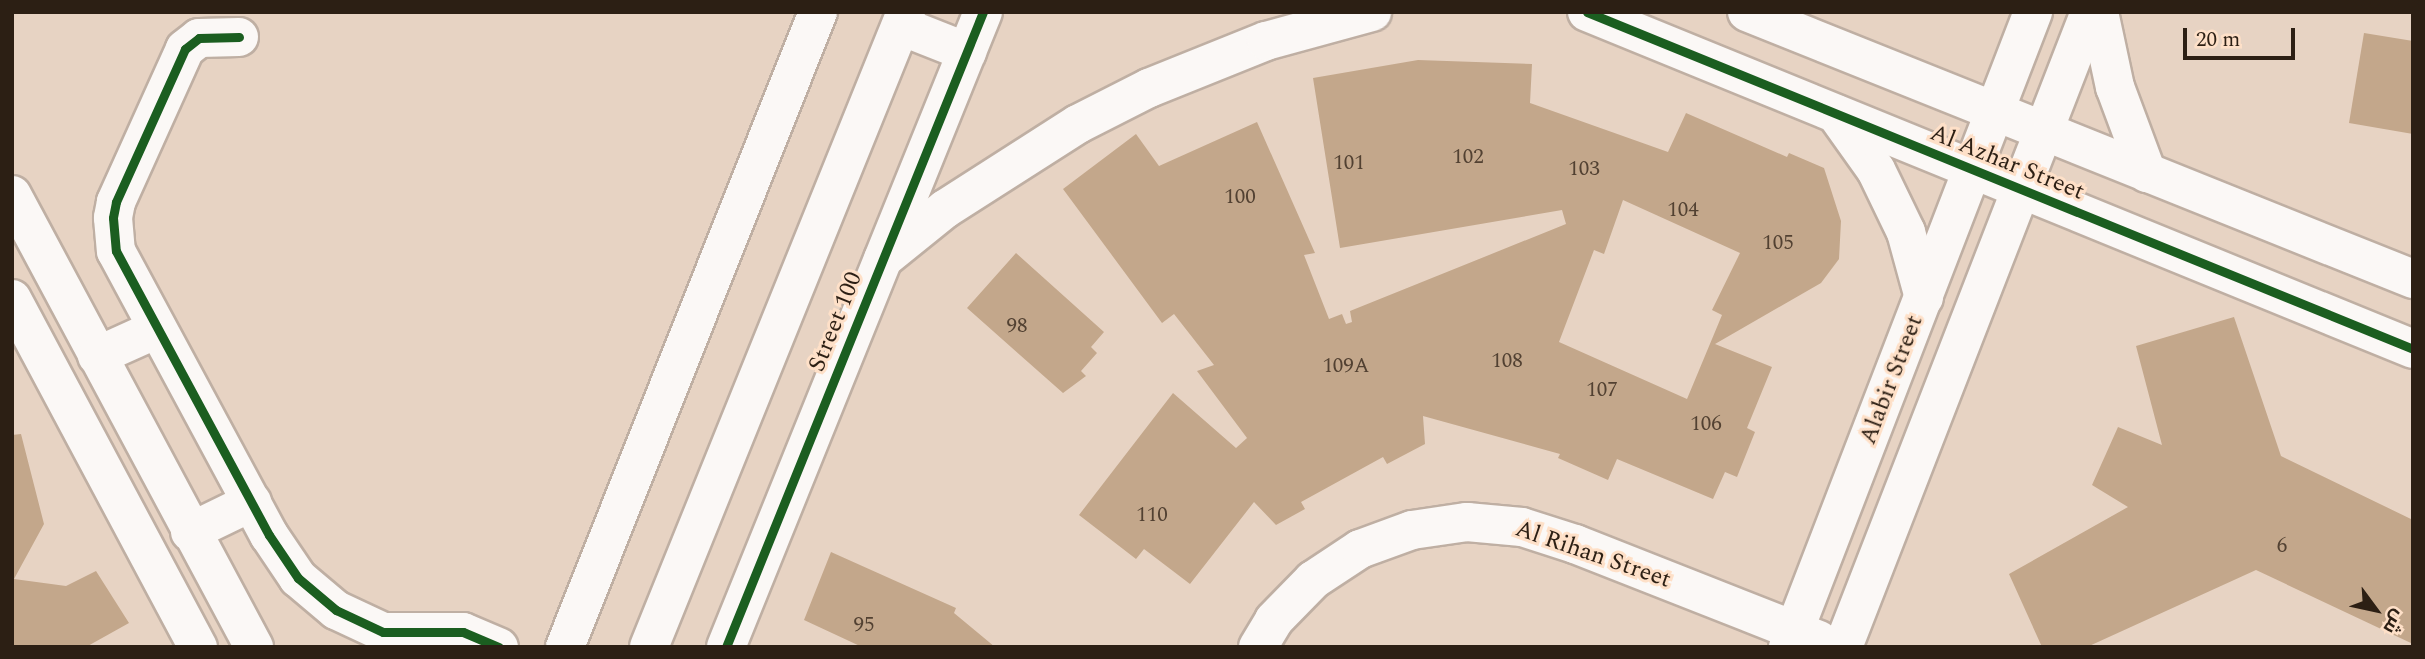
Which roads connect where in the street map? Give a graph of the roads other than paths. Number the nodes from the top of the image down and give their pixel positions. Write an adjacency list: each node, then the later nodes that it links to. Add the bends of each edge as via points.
1 (818, 12): 33 (street)
2 (983, 12): 11 (street, Street 100)
3 (1372, 12): 19 (street, via 1266,41 1090,118 988,179)
4 (1587, 12): 13 (street, Al Azhar Street)
5 (1746, 12): 12 (street, Al Azhar Street)
6 (2033, 12): 12 (street, Alabir Street)
7 (2090, 12): 14 (street, Alabir Street)
8 (2099, 12): 16 (street, via 2115,87)
9 (904, 19): 11 (street); 34 (street)
10 (239, 37): 23 (street, via 199,38 185,49 116,202 116,251)
11 (967, 52): 19 (street, Street 100)
12 (1995, 113): 14 (street, Al Azhar Street); 15 (street, Alabir Street)
13 (1836, 114): 15 (street, Al Azhar Street); 21 (street, via 1876,170 1906,232)
14 (2043, 132): 16 (street, Al Azhar Street); 17 (street, Alabir Street)
15 (1973, 170): 17 (street, Al Azhar Street); 21 (street, Alabir Street)
16 (2147, 173): 20 (street, Al Azhar Street)
17 (2021, 189): 24 (street, Al Azhar Street); 38 (street, Alabir Street)
18 (12, 195): 25 (street)
19 (883, 259): 35 (street, Street 100)
20 (2413, 279)
21 (1924, 298): 29 (street, Alabir Street)
22 (12, 299): 28 (street)
23 (157, 329): 25 (street); 26 (street)
24 (2413, 349)
25 (97, 356): 27 (street)
26 (251, 502): 27 (street); 32 (street, via 298,578 336,610 383,632 463,632)
27 (193, 537): 28 (street); 31 (street)
28 (152, 562): 30 (street)
29 (1791, 639): 36 (street, Al Rihan Street, via 1562,539 1522,527 1467,522 1412,530 1360,549 1313,580 1274,620); 37 (street, Al Rihan Street)
30 (198, 647)
31 (254, 647)
32 (499, 647)
33 (565, 647)
34 (649, 647)
35 (726, 647)
36 (1258, 647)
37 (1836, 647)
38 (1843, 647)

